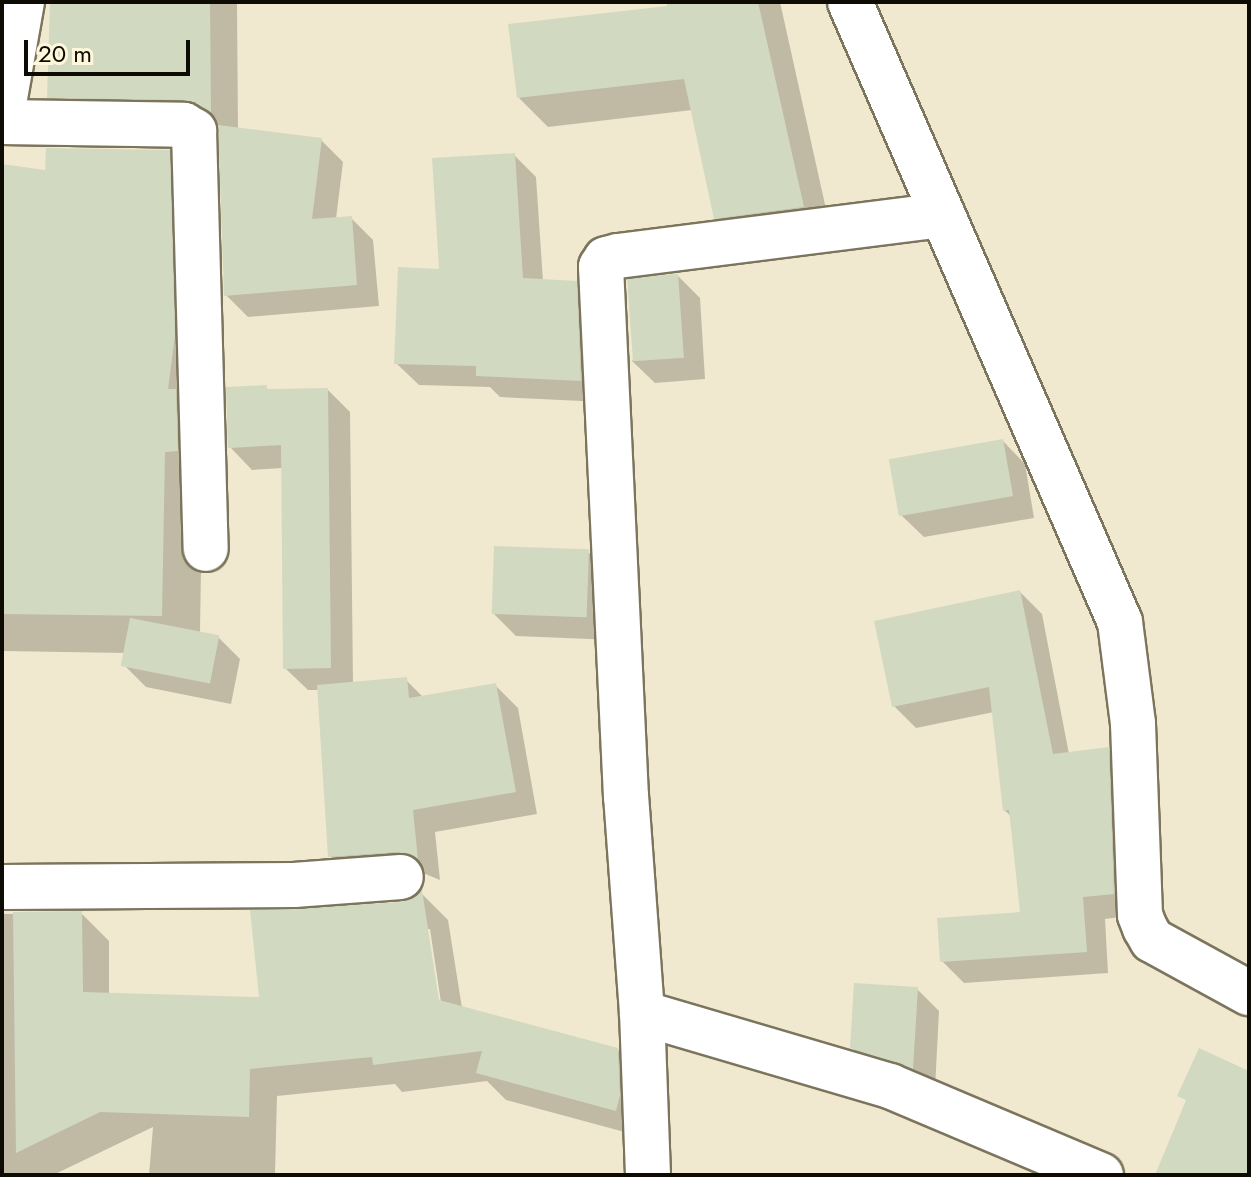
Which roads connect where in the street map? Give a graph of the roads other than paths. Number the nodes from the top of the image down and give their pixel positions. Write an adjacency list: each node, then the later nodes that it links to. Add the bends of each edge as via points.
1 (22, 2): 3 (street)
2 (850, 2): 5 (street)
3 (2, 115)
4 (2, 122): 6 (street, via 184,125 194,131)
5 (942, 215): 9 (street, via 1120,622 1131,699 1140,915 1145,928 1152,940); 10 (street, via 603,262 626,797)
6 (206, 549)
7 (401, 877): 8 (street, via 217,887)
8 (2, 887)
9 (1249, 993)
10 (642, 1013): 11 (street); 12 (street, via 890,1086)
11 (648, 1175)
12 (1101, 1175)

